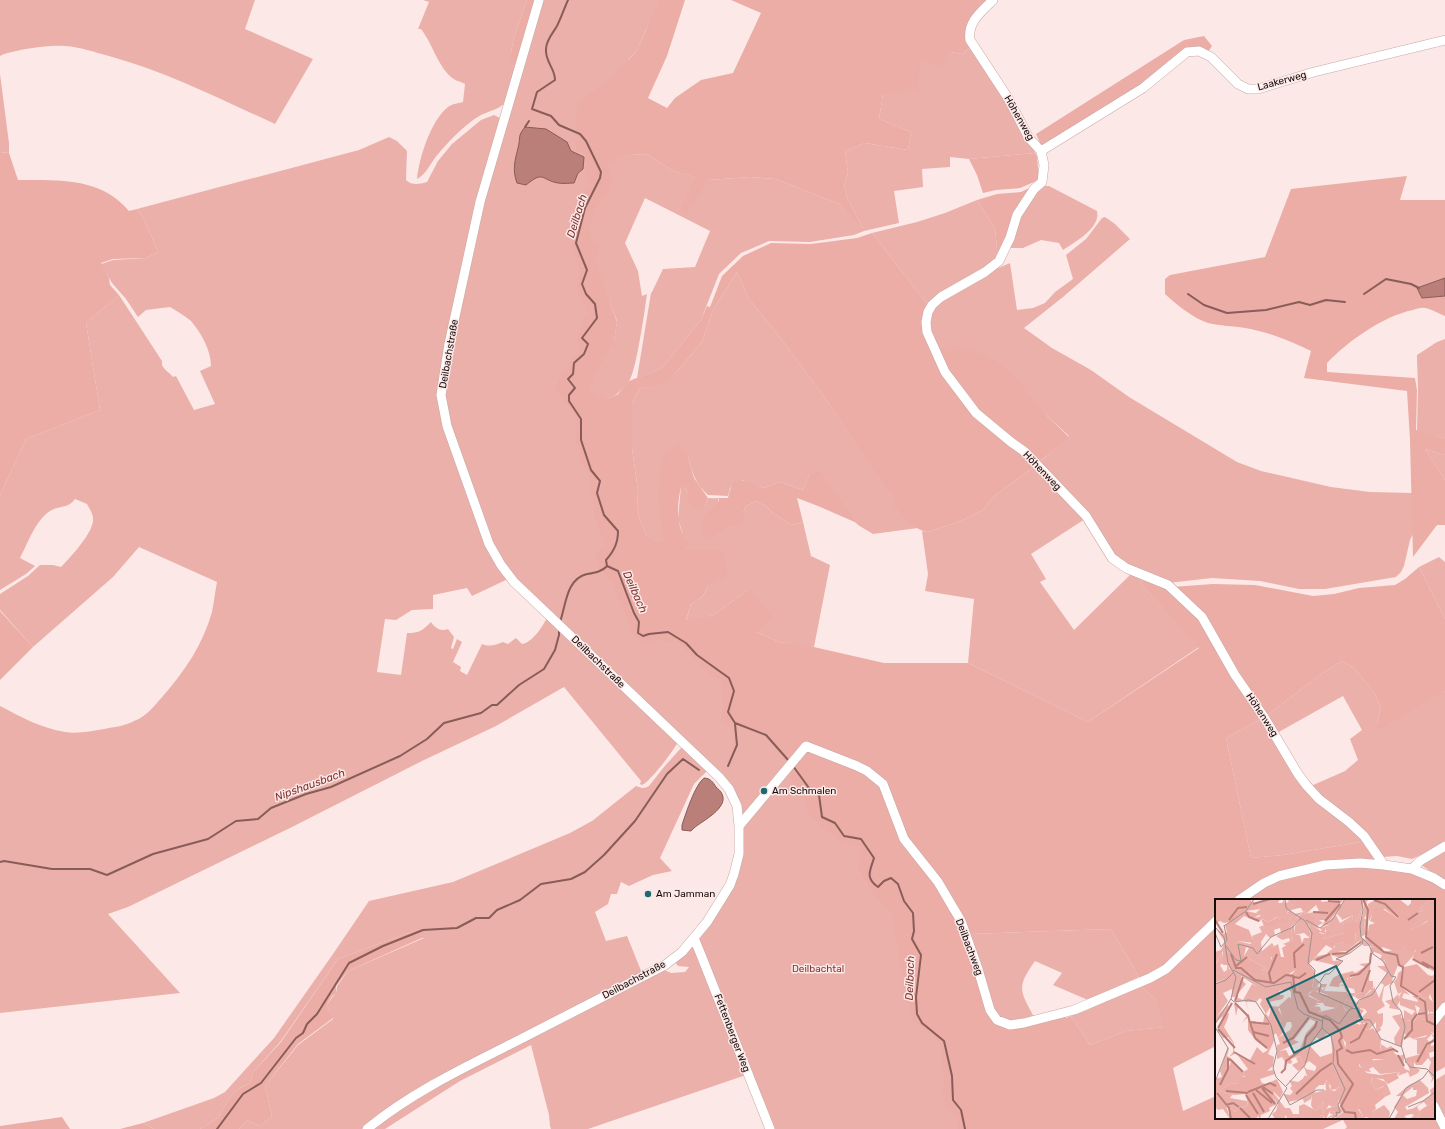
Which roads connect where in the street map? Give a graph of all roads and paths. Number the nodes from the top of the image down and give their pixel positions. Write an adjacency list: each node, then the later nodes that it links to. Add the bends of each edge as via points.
1 (539, 0): 5 (street, Deilbachstraße, via 480,202 449,344 441,395 447,426 489,544 501,565 514,582 719,777 729,789 737,806)
2 (993, 0): 4 (street, Höhenweg, via 973,21 970,40 1008,98 1029,138)
3 (1445, 40): 4 (street, Laakerweg, via 1314,72 1258,89 1248,89 1238,84 1211,57 1200,51 1187,52 1143,88)
4 (1041, 151): 7 (street, Höhenweg, via 1044,165 1042,182 1016,215 1010,238 999,261 986,272 941,297 928,312 927,332 945,372 976,412 1025,452 1086,516 1112,558 1126,568 1168,585 1202,617 1235,675 1298,774 1319,799 1364,836)
5 (739, 826): 11 (street, Deilbachweg, via 806,746 867,771 883,784 904,839 938,882 961,922 990,1010 997,1020 1010,1025 1074,1010 1150,978 1166,969); 12 (street, Deilbachstraße, via 738,854 730,886)
6 (1445, 846): 8 (street)
7 (1384, 865): 8 (street); 10 (street, via 1325,865 1279,876)
8 (1412, 868): 9 (street)
9 (1445, 885)
10 (1240, 899)
11 (1215, 922)
12 (694, 938): 17 (street, Deilbachstraße, via 682,952 665,965 450,1075 380,1118); 18 (street, Fettenberger Weg)
13 (1445, 1007): 14 (street)
14 (1435, 1020)
15 (1435, 1108): 16 (street)
16 (1445, 1128)
17 (367, 1129)
18 (770, 1129)

